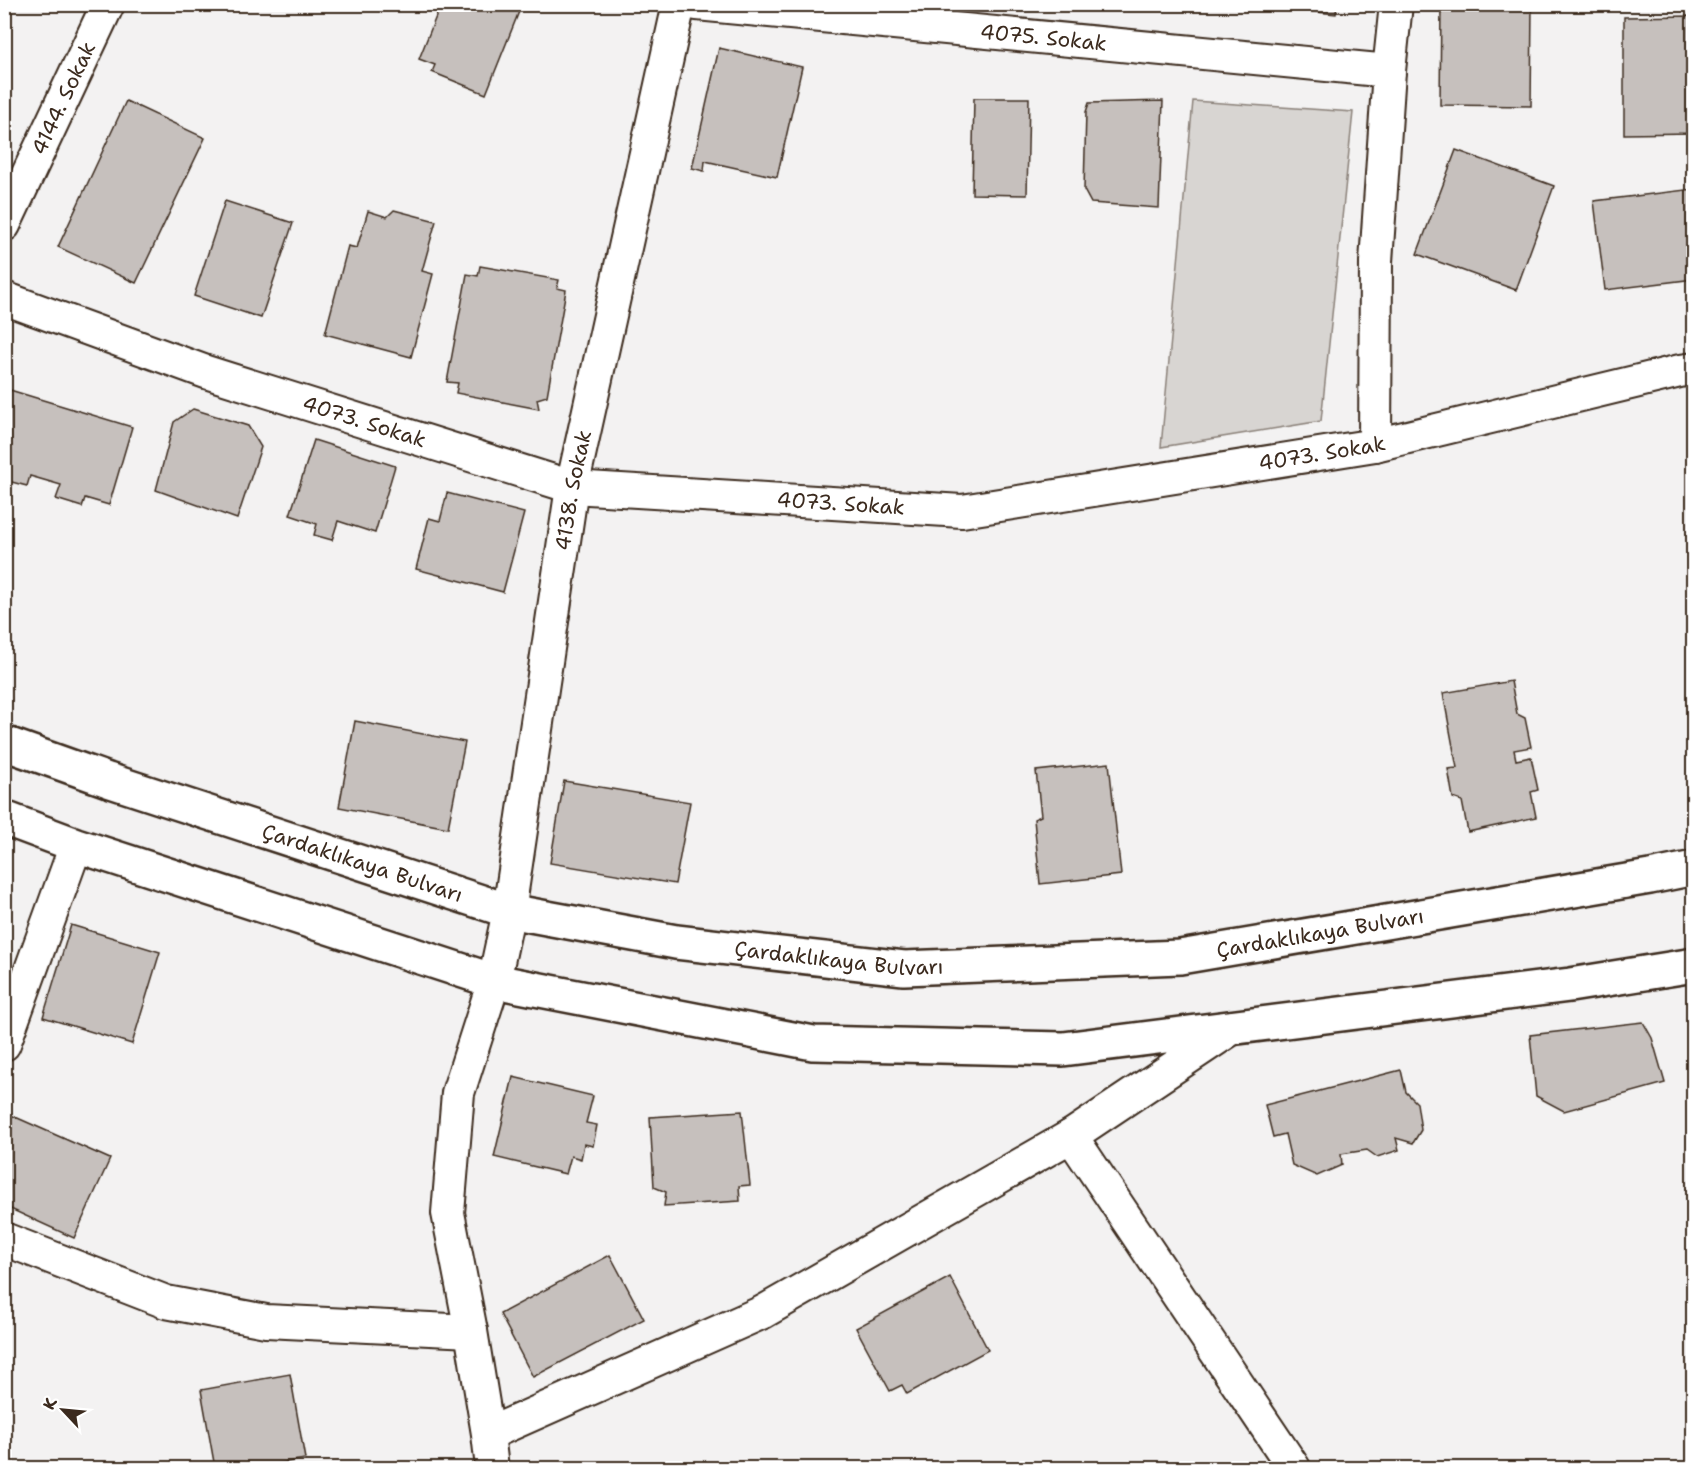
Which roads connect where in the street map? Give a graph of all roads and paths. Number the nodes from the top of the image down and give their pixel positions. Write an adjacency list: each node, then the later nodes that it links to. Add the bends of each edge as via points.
1 (108, 4): 6 (street, 4144. Sokak)
2 (679, 4): 10 (street, 4138. Sokak)
3 (697, 4): 5 (street, 4075. Sokak)
4 (1396, 4): 5 (street)
5 (1389, 71): 9 (street, via 1376,262)
6 (4, 225)
7 (4, 298): 10 (street, 4073. Sokak, via 206,372)
8 (1694, 369): 9 (street, 4073. Sokak)
9 (1375, 445): 10 (street, 4073. Sokak, via 962,511)
10 (572, 487): 15 (street, 4138. Sokak)
11 (4, 743): 15 (main road, Çardaklıkaya Bulvarı)
12 (4, 818): 13 (main road)
13 (76, 845): 17 (main road); 19 (street)
14 (1694, 868): 15 (main road, Çardaklıkaya Bulvarı, via 1180,957 904,968 676,942)
15 (509, 911): 17 (street, 4138. Sokak)
16 (1694, 964): 18 (main road, via 1570,985)
17 (494, 981): 18 (main road, via 813,1043 1063,1049); 22 (street, 4138. Sokak, via 458,1093 448,1213)
18 (1234, 1027): 20 (street)
19 (4, 1044)
20 (1071, 1136): 23 (street, via 763,1312); 25 (street)
21 (4, 1239): 22 (street, via 166,1302 266,1321)
22 (471, 1331): 23 (street, 4138. Sokak)
23 (488, 1434): 24 (street, 4138. Sokak)
24 (492, 1468)
25 (1294, 1468)

